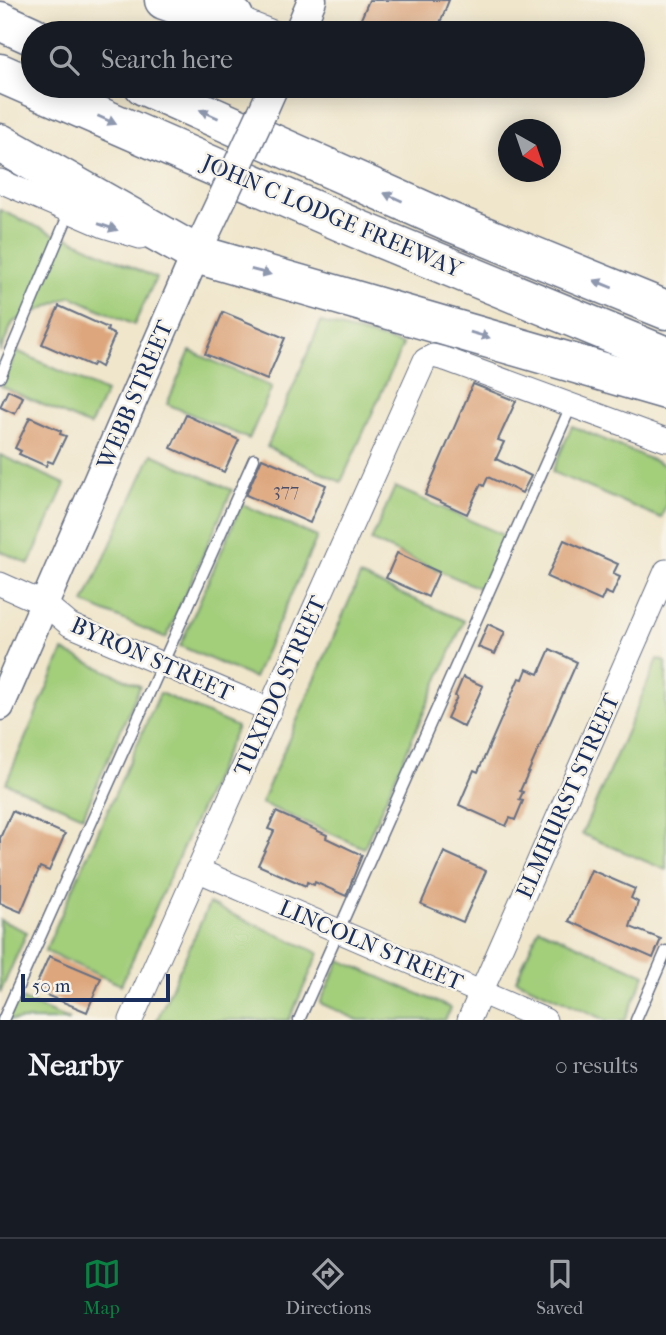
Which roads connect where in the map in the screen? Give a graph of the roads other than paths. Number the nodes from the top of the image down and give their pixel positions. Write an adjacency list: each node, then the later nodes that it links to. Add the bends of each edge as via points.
1 (312, 0): 5 (street)
2 (192, 5): 4 (street)
3 (0, 21): 6 (highway)
4 (239, 21)
5 (303, 21)
6 (21, 31)
7 (0, 73): 8 (highway, JOHN C LODGE FREEWAY, one-way to 8)
8 (21, 82)
9 (57, 98): 17 (highway, JOHN C LODGE FREEWAY, one-way to 17, via 355,228)
10 (172, 98): 16 (highway, JOHN C LODGE FREEWAY, one-way to 10, via 450,222)
11 (269, 98): 15 (street, WEBB STREET, bridge)
12 (0, 143): 15 (highway)
13 (0, 181): 14 (street)
14 (70, 211): 15 (street, one-way to 15); 18 (lane)
15 (196, 254): 19 (highway, one-way to 19); 25 (street, WEBB STREET)
16 (666, 310)
17 (666, 356)
18 (0, 377)
19 (666, 390)
20 (571, 406): 21 (street); 28 (street, TUXEDO STREET, via 433,356 425,360); 30 (lane)
21 (666, 440)
22 (254, 459): 26 (lane)
23 (666, 571): 32 (street, ELMHURST STREET)
24 (0, 584): 25 (street, BYRON STREET)
25 (45, 604): 26 (street, BYRON STREET, via 69,625); 27 (street, WEBB STREET)
26 (163, 666): 28 (street, BYRON STREET); 33 (lane)
27 (0, 706)
28 (270, 710): 29 (street, TUXEDO STREET)
29 (197, 870): 30 (street, LINCOLN STREET); 34 (street, TUXEDO STREET)
30 (338, 932): 32 (street, LINCOLN STREET); 35 (lane)
31 (666, 951): 38 (lane)
32 (481, 992): 36 (street, ELMHURST STREET); 37 (street, LINCOLN STREET)
33 (3, 1020)
34 (131, 1020)
35 (299, 1020)
36 (469, 1020)
37 (545, 1020)
38 (636, 1020)

